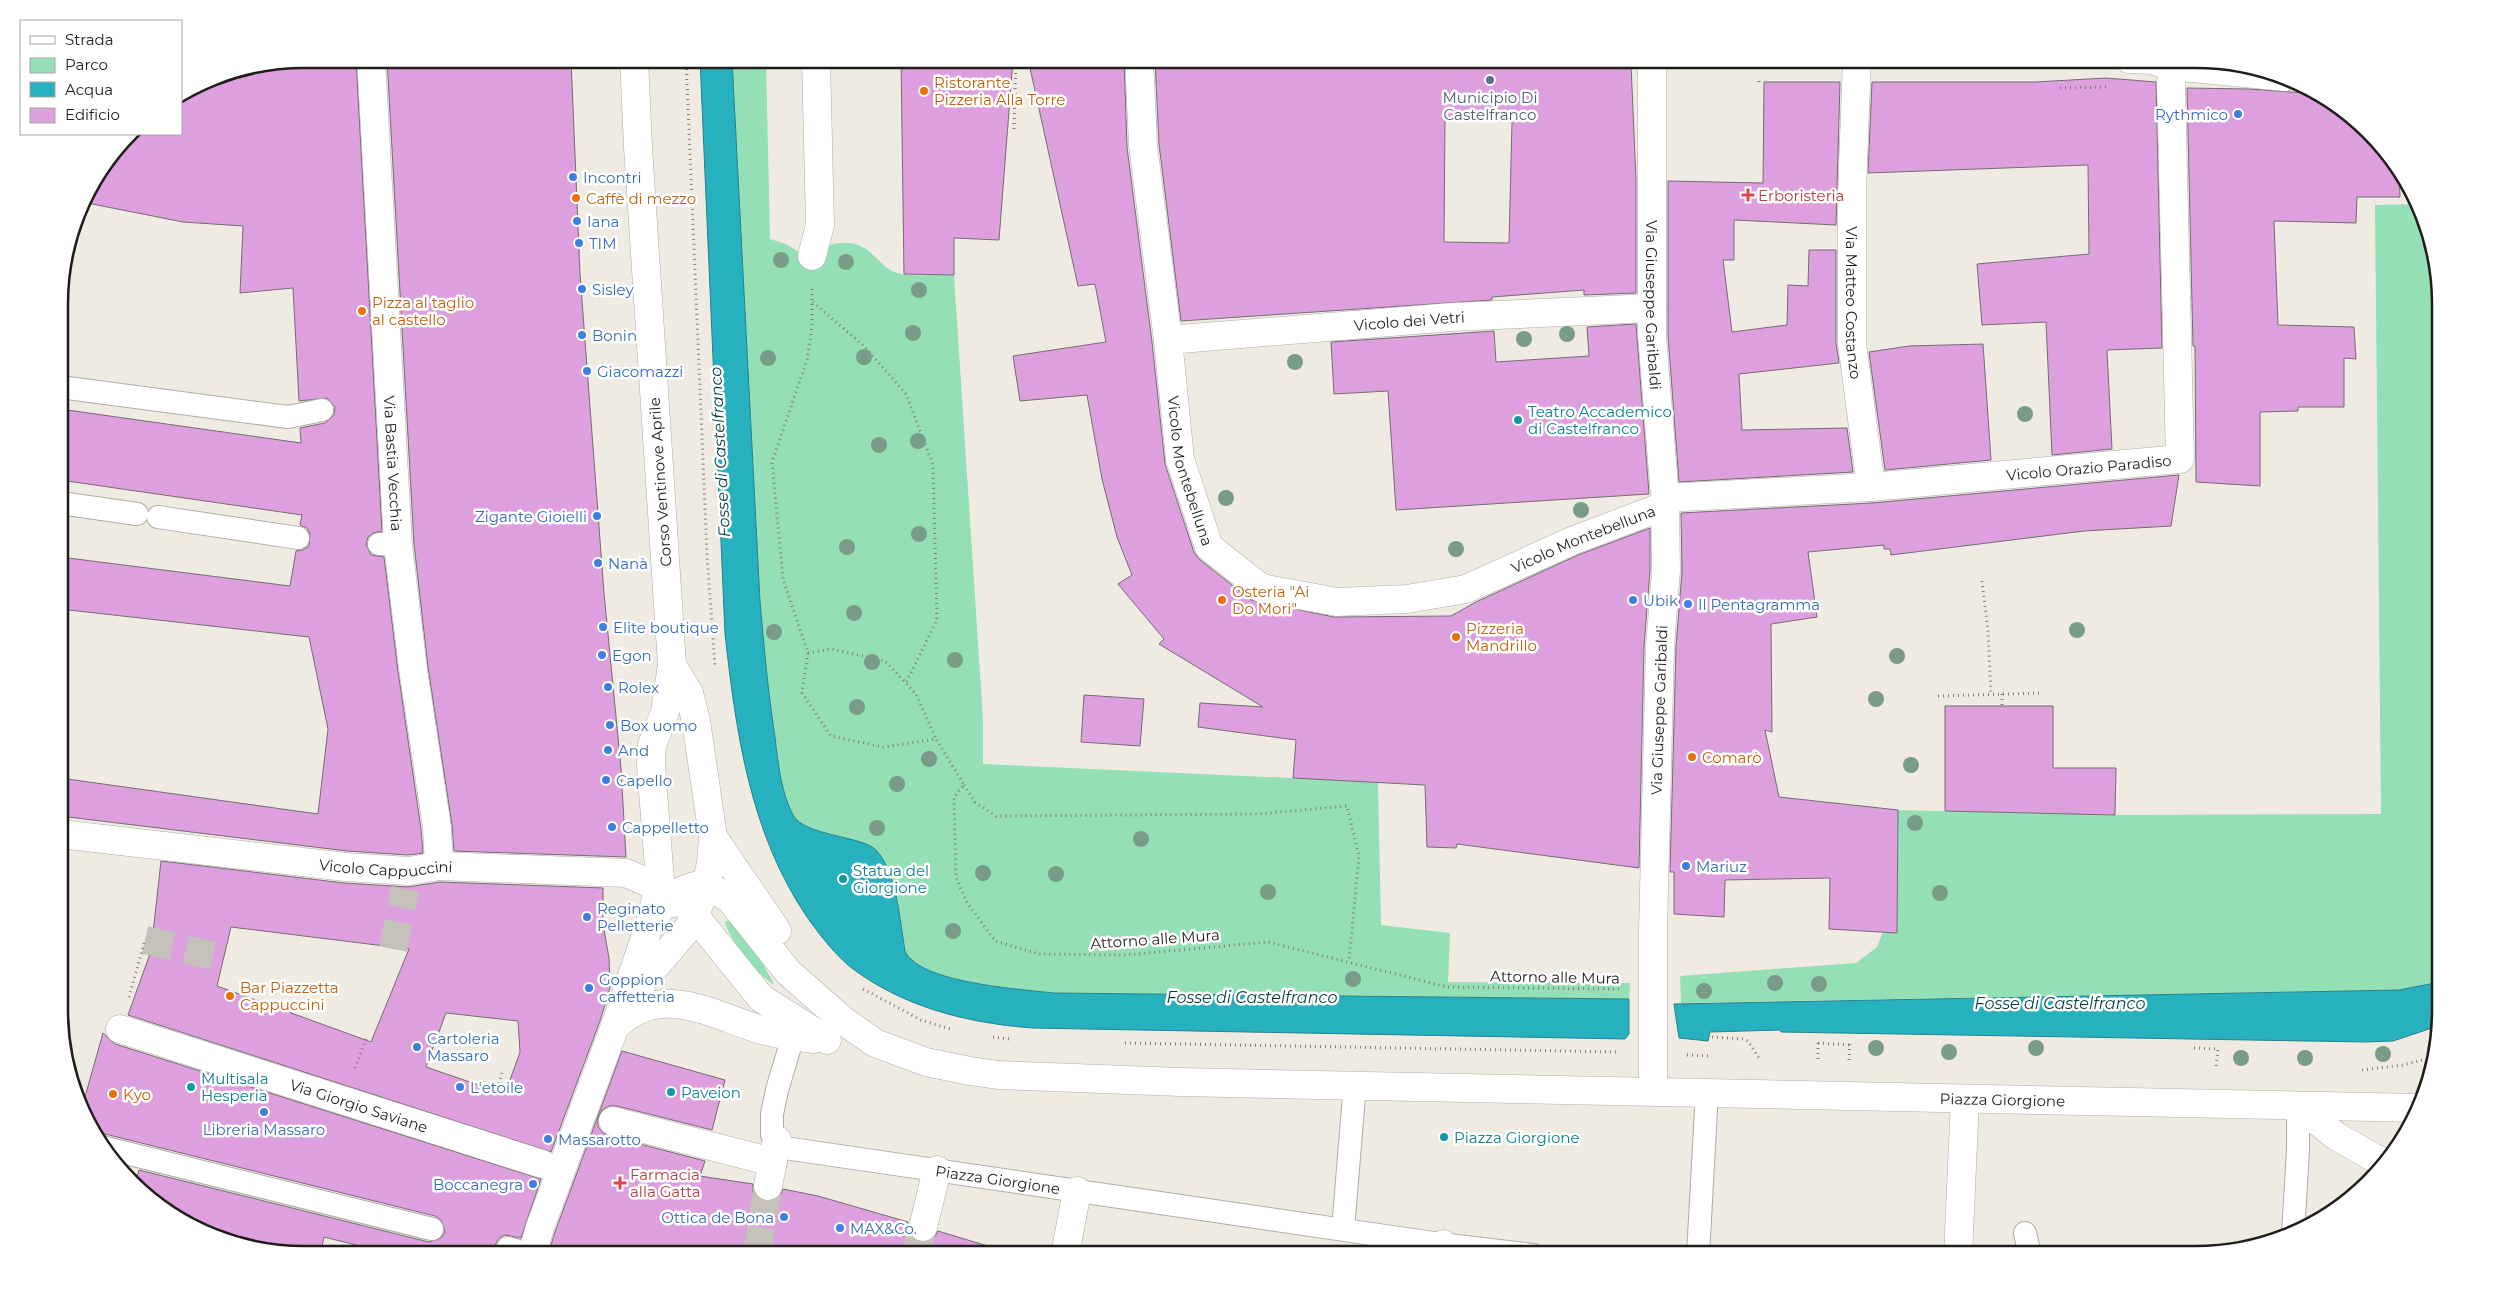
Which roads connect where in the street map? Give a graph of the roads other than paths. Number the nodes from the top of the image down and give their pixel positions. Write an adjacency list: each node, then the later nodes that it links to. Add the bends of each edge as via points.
1 (372, 68): 20 (street, Via Bastia Vecchia, via 390,373 383,415 389,544 413,669 437,827)
2 (634, 68): 17 (street, Corso Ventinove Aprile)
3 (816, 68): 8 (street, via 820,224)
4 (1139, 68): 10 (street, Vicolo Montebelluna, via 1143,145)
5 (1652, 68): 9 (street, Via Giuseppe Garibaldi)
6 (1857, 68): 13 (street, Via Matteo Costanzo, via 1852,192 1852,343)
7 (2155, 68): 13 (street, Vicolo Orazio Paradiso, via 2171,106 2180,459)
8 (812, 256)
9 (1652, 308): 10 (street, Vicolo dei Vetri, via 1452,318); 14 (street, Via Giuseppe Garibaldi)
10 (1168, 340): 14 (street, Vicolo Montebelluna, via 1180,459 1209,547 1261,588 1337,602 1406,599 1466,590)
11 (68, 388): 12 (lane, via 288,417)
12 (322, 410)
13 (1871, 487): 14 (street, Vicolo Orazio Paradiso)
14 (1664, 502): 29 (street, Via Giuseppe Garibaldi, via 1666,571 1641,989 1653,1038)
15 (68, 504): 16 (lane)
16 (298, 538)
17 (672, 666): 19 (street, via 689,693 696,721); 21 (street, Corso Ventinove Aprile, via 665,712 652,745 651,765 660,863)
18 (68, 835): 20 (street, Vicolo Cappuccini, via 346,867 407,880)
19 (713, 837): 21 (street); 23 (street)
20 (439, 866): 21 (street, Vicolo Cappuccini, via 626,872)
21 (679, 890): 22 (street); 22 (street); 23 (street, Vicolo Cappuccini, via 730,899 788,972); 24 (street, via 650,923)
22 (692, 921): 24 (street, via 646,977); 26 (street, via 761,998)
23 (823, 1000): 27 (street, via 845,1022)
24 (615, 1026): 26 (street, via 642,1008 683,1004 763,1030); 46 (street)
25 (120, 1029): 38 (street, Via Giorgio Saviane)
26 (795, 1029): 27 (street, via 827,1040); 37 (lane, via 772,1114)
27 (875, 1043): 28 (street, Piazza Giorgione, via 948,1067 998,1075)
28 (1355, 1084): 29 (street, Piazza Giorgione); 44 (lane)
29 (1653, 1091): 30 (street, Piazza Giorgione)
30 (1707, 1092): 31 (street, Piazza Giorgione); 49 (lane)
31 (1965, 1099): 32 (street, Piazza Giorgione); 50 (street)
32 (2298, 1106): 33 (street, Piazza Giorgione); 36 (street, via 2336,1136); 41 (lane)
33 (2411, 1108)
34 (614, 1121): 37 (street)
35 (113, 1150): 43 (lane)
36 (2378, 1160)
37 (773, 1163): 39 (lane, Piazza Giorgione, via 785,1148)
38 (542, 1164)
39 (937, 1170): 40 (lane, Piazza Giorgione); 42 (street)
40 (1077, 1191): 44 (lane, Piazza Giorgione); 47 (street)
41 (2293, 1225)
42 (923, 1227)
43 (432, 1229)
44 (1343, 1229): 48 (lane, Piazza Giorgione)
45 (2025, 1233): 51 (lane)
46 (527, 1246)
47 (1067, 1246)
48 (1427, 1246)
49 (1698, 1246)
50 (1958, 1246)
51 (2028, 1246)

